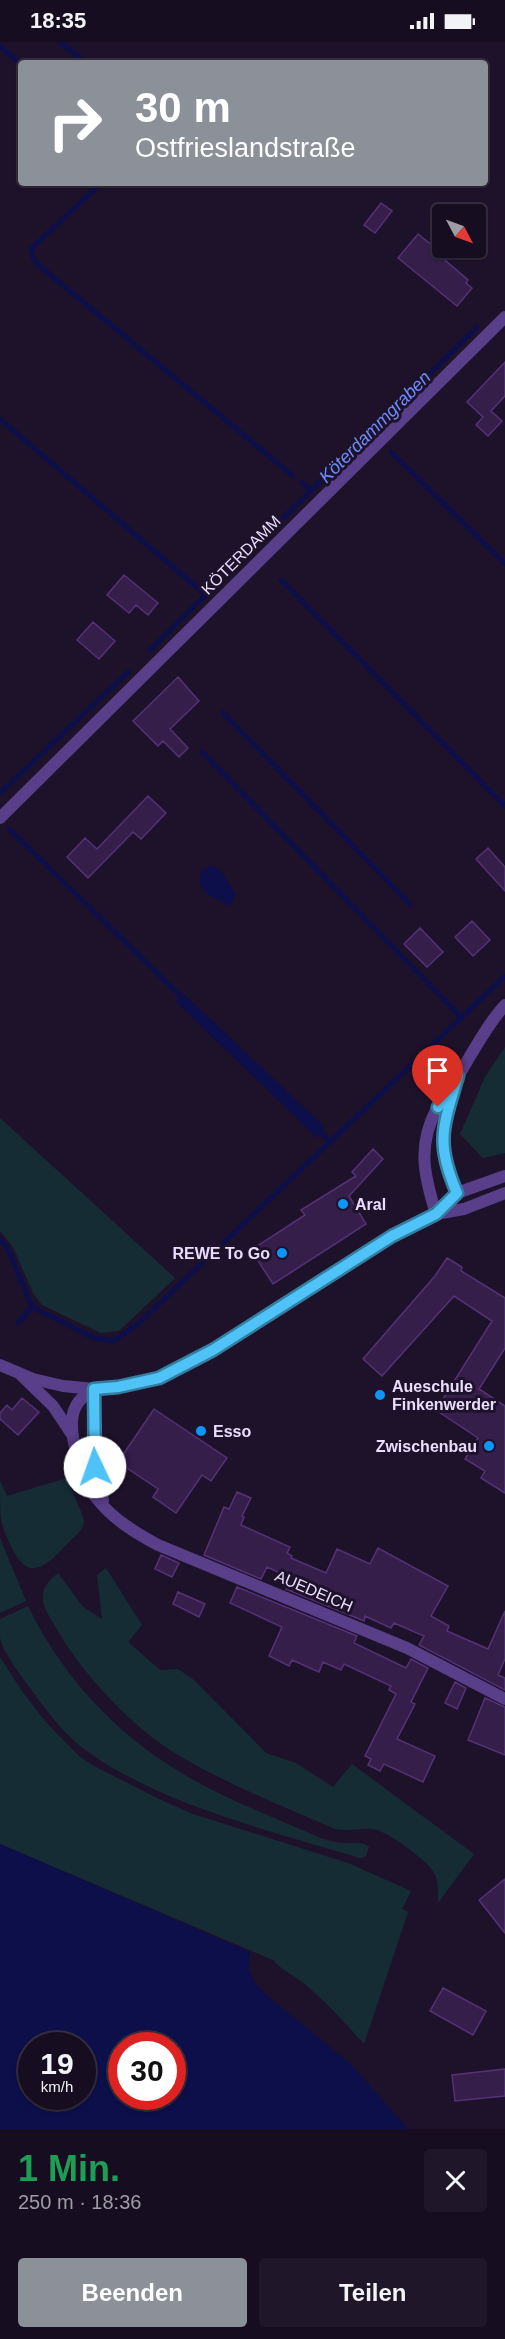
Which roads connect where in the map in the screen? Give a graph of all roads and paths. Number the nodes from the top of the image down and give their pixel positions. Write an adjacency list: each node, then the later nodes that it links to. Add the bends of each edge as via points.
1 (505, 317): 2 (street, KÖTERDAMM)
2 (0, 818)
3 (505, 1005): 4 (street)
4 (458, 1076): 6 (street, via 446,1117 442,1150); 8 (street, via 438,1107 424,1145 426,1180)
5 (505, 1176): 6 (street)
6 (457, 1193): 8 (street)
7 (505, 1193): 8 (street, via 464,1209)
8 (436, 1214): 11 (street, via 392,1236 220,1346 159,1378)
9 (0, 1365): 10 (street)
10 (21, 1375): 11 (street, via 46,1383); 12 (street, AUEDEICH, via 53,1406)
11 (94, 1389): 12 (street, AUEDEICH, via 75,1407); 13 (street, via 95,1467 101,1494)
12 (74, 1438): 13 (street, AUEDEICH, via 90,1488)
13 (112, 1514): 14 (street, AUEDEICH, via 158,1545 407,1648)
14 (505, 1699)

